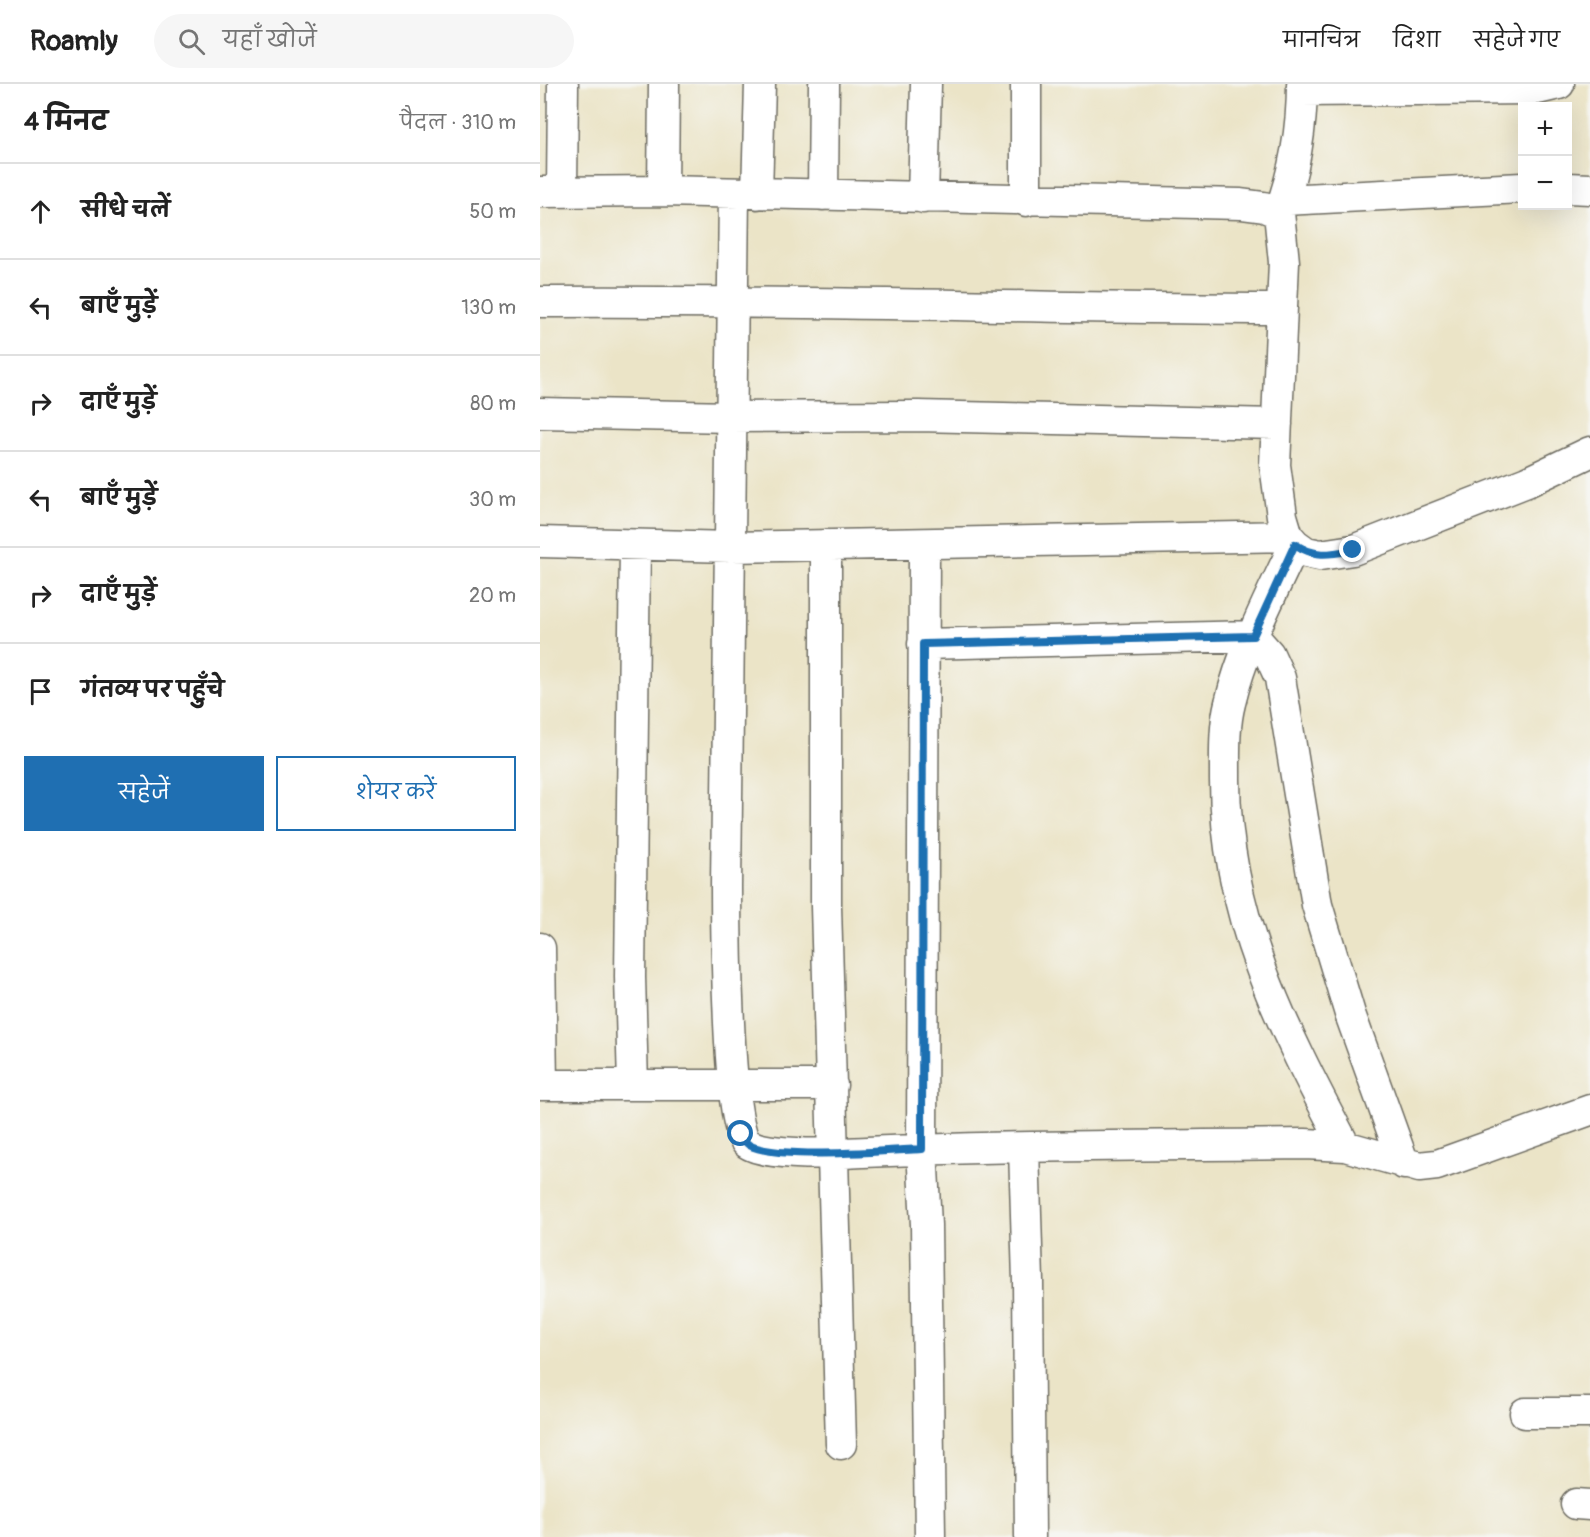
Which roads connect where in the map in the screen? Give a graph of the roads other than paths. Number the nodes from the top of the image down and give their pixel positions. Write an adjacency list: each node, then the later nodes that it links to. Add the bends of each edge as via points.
1 (563, 84): 13 (street)
2 (664, 84): 12 (street)
3 (759, 84): 14 (street)
4 (824, 84): 15 (street)
5 (926, 84): 16 (street)
6 (1026, 84): 17 (street)
7 (1559, 84): 8 (street, via 1538,89)
8 (1302, 87): 18 (street, via 1300,135 1293,174)
9 (1518, 188): 18 (street)
10 (1572, 189): 11 (street)
11 (1590, 189)
12 (663, 190): 13 (street); 14 (street)
13 (551, 192)
14 (745, 193): 15 (street); 19 (street)
15 (823, 195): 16 (street)
16 (922, 198): 17 (street)
17 (1026, 201): 18 (street)
18 (1281, 207): 21 (street)
19 (732, 301): 20 (street); 21 (street); 23 (street)
20 (540, 302)
21 (1282, 309): 24 (street)
22 (540, 413): 23 (street)
23 (731, 417): 24 (street, via 918,416); 31 (street)
24 (1277, 424): 26 (street, via 1275,465)
25 (1590, 452): 26 (street, via 1527,482 1353,550 1320,555 1306,552)
26 (1292, 540): 28 (street); 32 (street)
27 (540, 542): 29 (street)
28 (924, 544): 30 (street); 33 (street)
29 (635, 545): 31 (street); 36 (street, via 630,977)
30 (826, 545): 31 (street); 37 (street, via 826,906)
31 (731, 547): 38 (street, via 726,886)
32 (1253, 636): 33 (street); 40 (street, via 1229,705 1225,805 1229,849 1260,970 1282,1024); 44 (street, via 1269,654 1280,678 1317,905 1350,1014)
33 (923, 644): 42 (street)
34 (540, 948): 35 (street)
35 (541, 1085): 36 (street)
36 (633, 1085): 38 (street)
37 (832, 1085): 38 (street); 43 (street)
38 (735, 1086): 43 (street, via 741,1134 747,1144 764,1150)
39 (1590, 1110): 44 (street, via 1437,1165)
40 (1345, 1146): 41 (street); 44 (street)
41 (1024, 1148): 42 (street); 49 (street)
42 (922, 1149): 43 (street); 48 (street)
43 (834, 1153): 47 (street)
44 (1404, 1164)
45 (1525, 1413): 46 (street)
46 (1590, 1413)
47 (841, 1444)
48 (930, 1537)
49 (1030, 1537)

